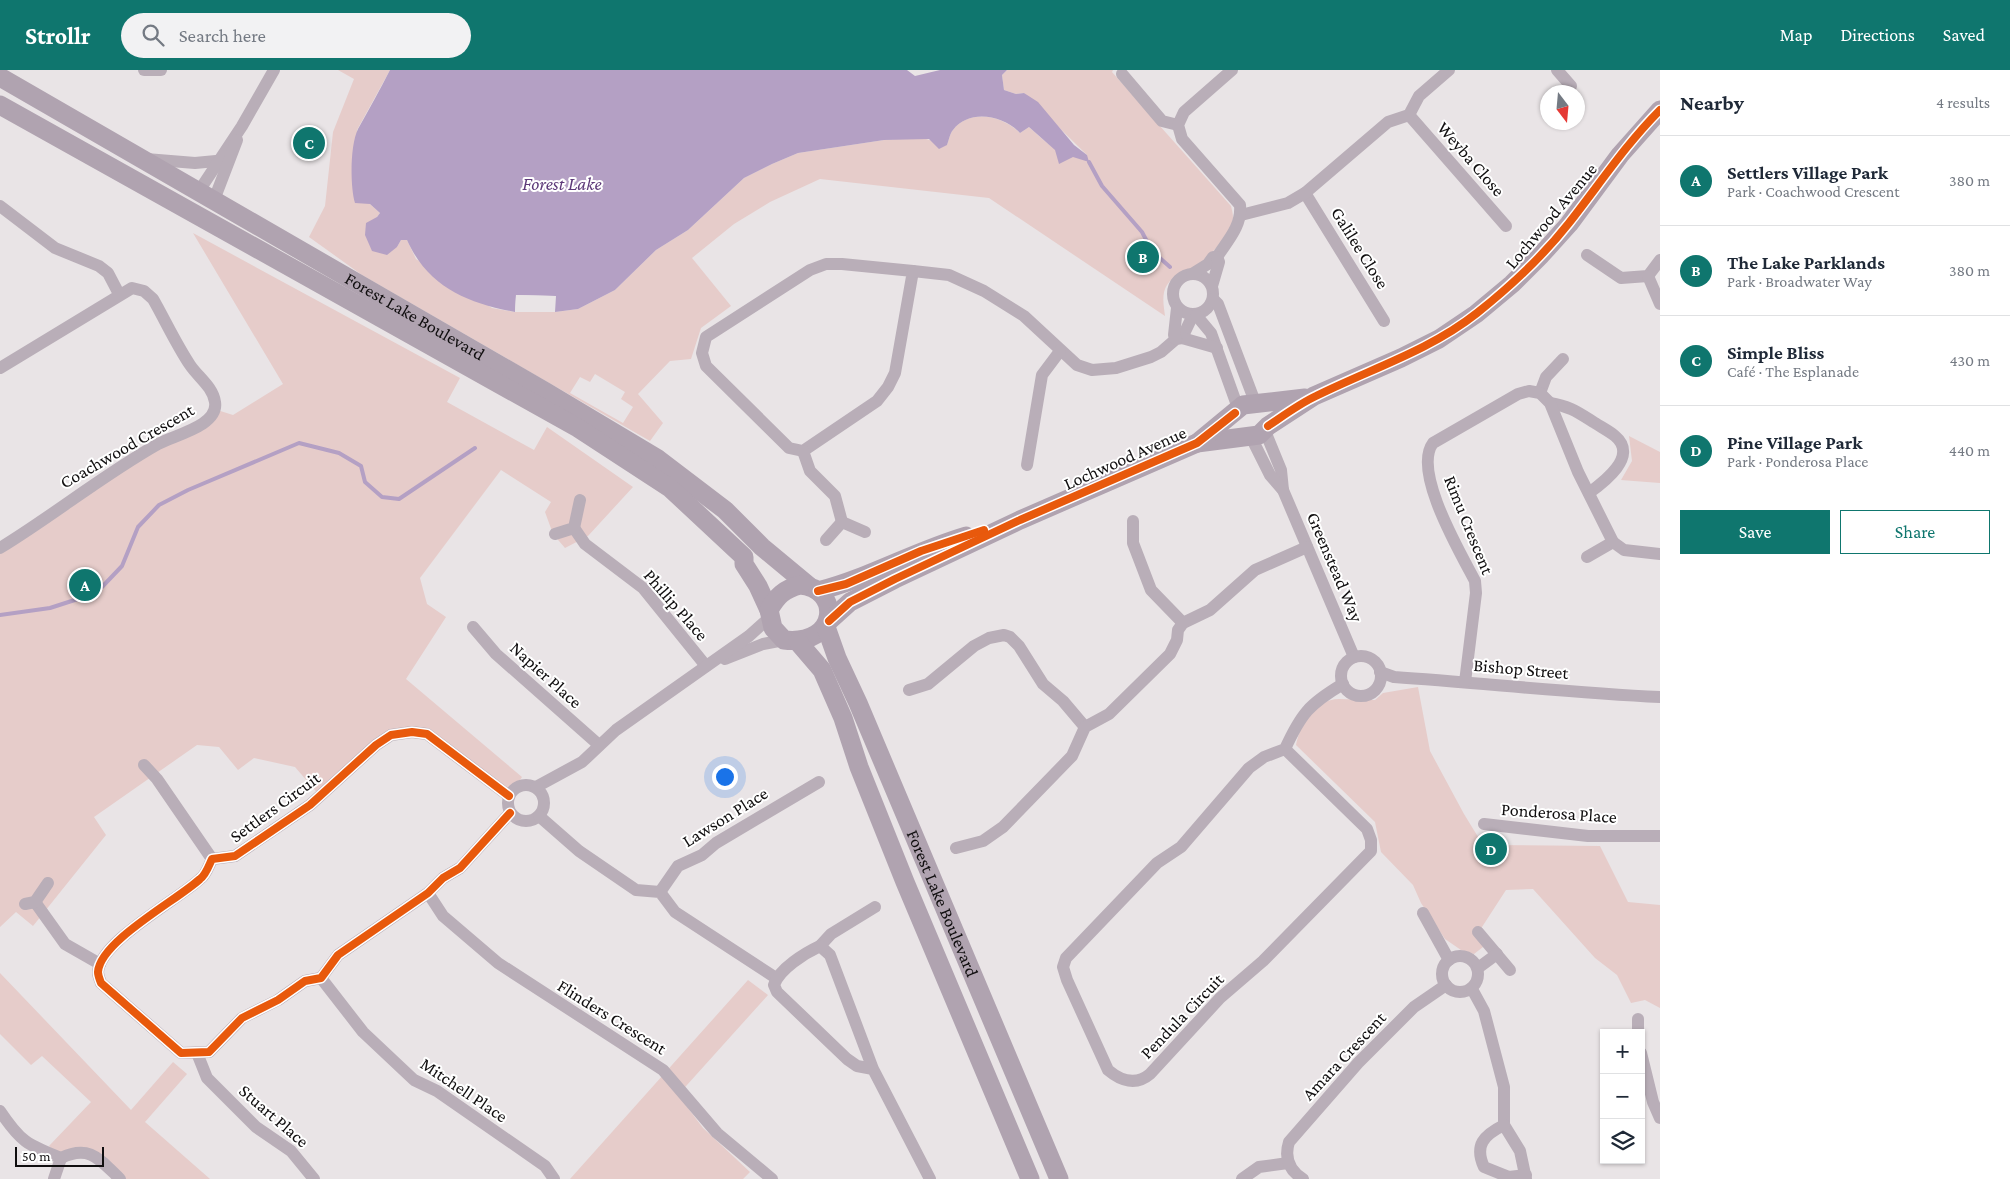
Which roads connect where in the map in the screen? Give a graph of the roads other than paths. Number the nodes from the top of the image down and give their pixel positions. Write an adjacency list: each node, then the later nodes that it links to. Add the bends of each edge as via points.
1 (144, 70): 2 (street)
2 (161, 70)
3 (274, 70): 14 (street)
4 (1232, 70): 13 (street, via 1184,112)
5 (1448, 70): 12 (street, via 1419,96)
6 (1557, 70): 9 (street)
7 (1122, 74): 13 (street, via 1162,121)
8 (0, 77): 15 (main road, Forest Lake Boulevard)
9 (1570, 85)
10 (0, 105): 19 (main road, Forest Lake Boulevard)
11 (1660, 110): 40 (main road, Lochwood Avenue, via 1620,155 1542,255 1498,296 1439,339)
12 (1409, 115): 17 (street, via 1388,122); 21 (street, Weyba Close)
13 (1178, 125): 20 (street, via 1182,139 1240,205)
14 (242, 126): 16 (street); 19 (street)
15 (142, 158): 16 (street, via 195,163); 19 (main road, Forest Lake Boulevard)
16 (216, 161): 19 (street)
17 (1305, 193): 20 (street, via 1272,209); 33 (street, Galilee Close)
18 (0, 206): 29 (street, via 55,248 99,266 108,273)
19 (200, 206): 61 (main road, Forest Lake Boulevard, via 658,459 725,510 762,547); 62 (main road, Forest Lake Boulevard, via 620,454 670,488 744,558)
20 (1241, 215): 23 (street)
21 (1506, 226)
22 (1587, 255): 27 (street, via 1621,278)
23 (1217, 257): 26 (street); 28 (street, via 1219,262)
24 (1660, 260): 27 (street)
25 (913, 271): 36 (street, via 949,275 984,290 1024,316); 45 (street, via 895,373 888,387 877,401); 45 (street, via 826,264 810,270 706,337 702,353 706,366 789,448)
26 (1192, 274): 28 (street, via 1204,277); 31 (street, via 1181,278 1174,286 1172,298)
27 (1648, 276): 30 (street)
28 (1212, 292): 32 (street, via 1207,309); 42 (street)
29 (119, 294): 38 (street, Coachwood Crescent); 58 (street, Coachwood Crescent, via 132,288 144,291 153,299 190,364 212,392 216,404 212,416 205,423 159,443)
30 (1660, 304)
31 (1178, 308): 32 (street); 34 (street, via 1174,335)
32 (1195, 315): 34 (street); 35 (street, via 1211,333)
33 (1384, 321)
34 (1179, 338): 35 (street); 36 (street, via 1151,357 1103,371 1077,365)
35 (1217, 348): 42 (street)
36 (1060, 351): 46 (street, via 1042,375)
37 (1563, 359): 39 (street, via 1546,377)
38 (0, 368)
39 (1540, 393): 41 (street); 70 (street, Rimu Crescent, via 1518,394 1433,443 1428,450 1434,495 1474,581 1476,594)
40 (1314, 396): 42 (main road, Lochwood Avenue); 43 (main road, Lochwood Avenue)
41 (1550, 403): 47 (street); 47 (street, via 1568,406 1616,437 1623,448 1622,460 1611,477)
42 (1247, 407): 43 (main road, via 1268,414); 43 (main road, via 1236,427); 44 (main road, Lochwood Avenue)
43 (1257, 432): 44 (main road, Lochwood Avenue); 57 (street, Greenstead Way, via 1281,470 1283,490)
44 (1197, 444): 49 (main road, Lochwood Avenue)
45 (803, 451): 51 (street, via 810,471 835,496)
46 (1028, 465)
47 (1589, 493): 56 (street)
48 (580, 500): 52 (street)
49 (1020, 520): 61 (main road, Lochwood Avenue, via 948,541 846,584); 64 (main road, Lochwood Avenue, via 850,602)
50 (1133, 521): 63 (street, via 1133,543 1151,590)
51 (842, 522): 53 (street); 55 (street)
52 (574, 528): 54 (street); 68 (street, Phillip Place, via 585,544 642,588)
53 (865, 532)
54 (555, 534)
55 (826, 540)
56 (1613, 542): 59 (street, via 1624,550); 60 (street)
57 (1308, 547): 63 (street, via 1255,570 1210,610); 67 (street, Greenstead Way)
58 (0, 548)
59 (1660, 554)
60 (1586, 557)
61 (814, 588): 62 (main road, via 800,585 783,592); 64 (main road, via 826,604)
62 (769, 614): 66 (main road, via 773,628); 68 (street, via 749,636)
63 (1184, 623): 74 (street, via 1178,630 1170,654 1109,714)
64 (827, 624): 66 (main road, via 807,640); 121 (main road, Forest Lake Boulevard, via 834,651)
65 (473, 628): 75 (street, Napier Place, via 496,654)
66 (791, 641): 68 (street, via 764,644); 120 (main road, Forest Lake Boulevard, via 822,670 902,874)
67 (1354, 657): 69 (street, via 1373,660); 71 (street, via 1342,668)
68 (706, 666): 75 (street)
69 (1380, 672): 70 (street, Bishop Street, via 1394,677); 71 (street, via 1378,686 1367,695 1353,694)
70 (1465, 682): 73 (street, Bishop Street)
71 (1342, 684): 76 (street, via 1317,699 1298,721)
72 (909, 690): 74 (street, via 928,684 974,646 1004,635 1019,646 1043,684)
73 (1660, 696)
74 (1085, 726): 85 (street, via 1072,756 1002,827 983,841)
75 (600, 745): 79 (street, via 582,762)
76 (1285, 749): 76 (street, Pendula Circuit, via 1248,768 1180,847 1157,863 1066,958 1063,967 1067,980 1108,1070 1117,1076 1138,1082 1150,1074 1220,998 1263,961 1371,851 1367,829)
77 (144, 765): 86 (street)
78 (819, 782): 88 (street, Lawson Place, via 716,843 702,856 678,866)
79 (536, 787): 80 (street, via 521,785); 82 (street, via 544,803)
80 (509, 796): 81 (street); 86 (street, Settlers Circuit, via 427,734 391,735 310,805 235,856)
81 (510, 813): 82 (street, via 523,821); 89 (street, via 460,868 443,878)
82 (539, 816): 88 (street, via 579,851 636,890)
83 (1484, 824): 84 (street, Ponderosa Place, via 1588,836)
84 (1660, 836)
85 (956, 848)
86 (212, 859): 96 (street, via 202,879 142,921)
87 (48, 883): 96 (street, via 30,903 65,944)
88 (660, 892): 100 (street, via 675,912)
89 (428, 893): 99 (street, via 338,955); 118 (street, Flinders Crescent, via 443,916 498,963 663,1070 717,1132)
90 (876, 907): 93 (street, via 831,934)
91 (1423, 913): 95 (street)
92 (1478, 932): 94 (street)
93 (820, 946): 100 (street); 106 (street, via 830,955)
94 (1496, 954): 97 (street); 98 (street)
95 (1450, 960): 97 (street, via 1466,957); 101 (street, via 1442,972)
96 (100, 964): 105 (street, via 101,983 181,1053)
97 (1478, 968): 102 (street, via 1478,977)
98 (1510, 970)
99 (321, 978): 105 (street, via 304,980 278,1000 242,1018 210,1052); 117 (street, Mitchell Place, via 363,1032 414,1080 437,1091 545,1166)
100 (776, 978): 106 (street, via 777,992 805,1019 857,1066)
101 (1446, 985): 102 (street, via 1455,992); 112 (street, Amara Crescent, via 1414,1007 1339,1085 1289,1142 1286,1152)
102 (1472, 988): 110 (street, via 1484,1010 1504,1087)
103 (1638, 1019): 104 (street)
104 (1638, 1029)
105 (197, 1053): 116 (street, Stuart Place, via 206,1078 256,1127 291,1152)
106 (873, 1069): 119 (street)
107 (1645, 1069): 109 (street)
108 (0, 1110): 111 (street, via 16,1134 32,1147)
109 (1660, 1118)
110 (1504, 1125): 113 (street, via 1520,1151); 113 (street, via 1492,1131 1480,1146 1478,1155 1484,1167 1509,1177)
111 (61, 1158): 114 (street); 115 (street, via 74,1152 94,1155)
112 (1288, 1163): 122 (street, via 1258,1167); 123 (street, via 1291,1170)
113 (1526, 1177)
114 (54, 1179)
115 (120, 1179)
116 (314, 1179)
117 (554, 1179)
118 (772, 1179)
119 (930, 1179)
120 (1030, 1179)
121 (1058, 1179)
122 (1242, 1179)
123 (1304, 1179)

